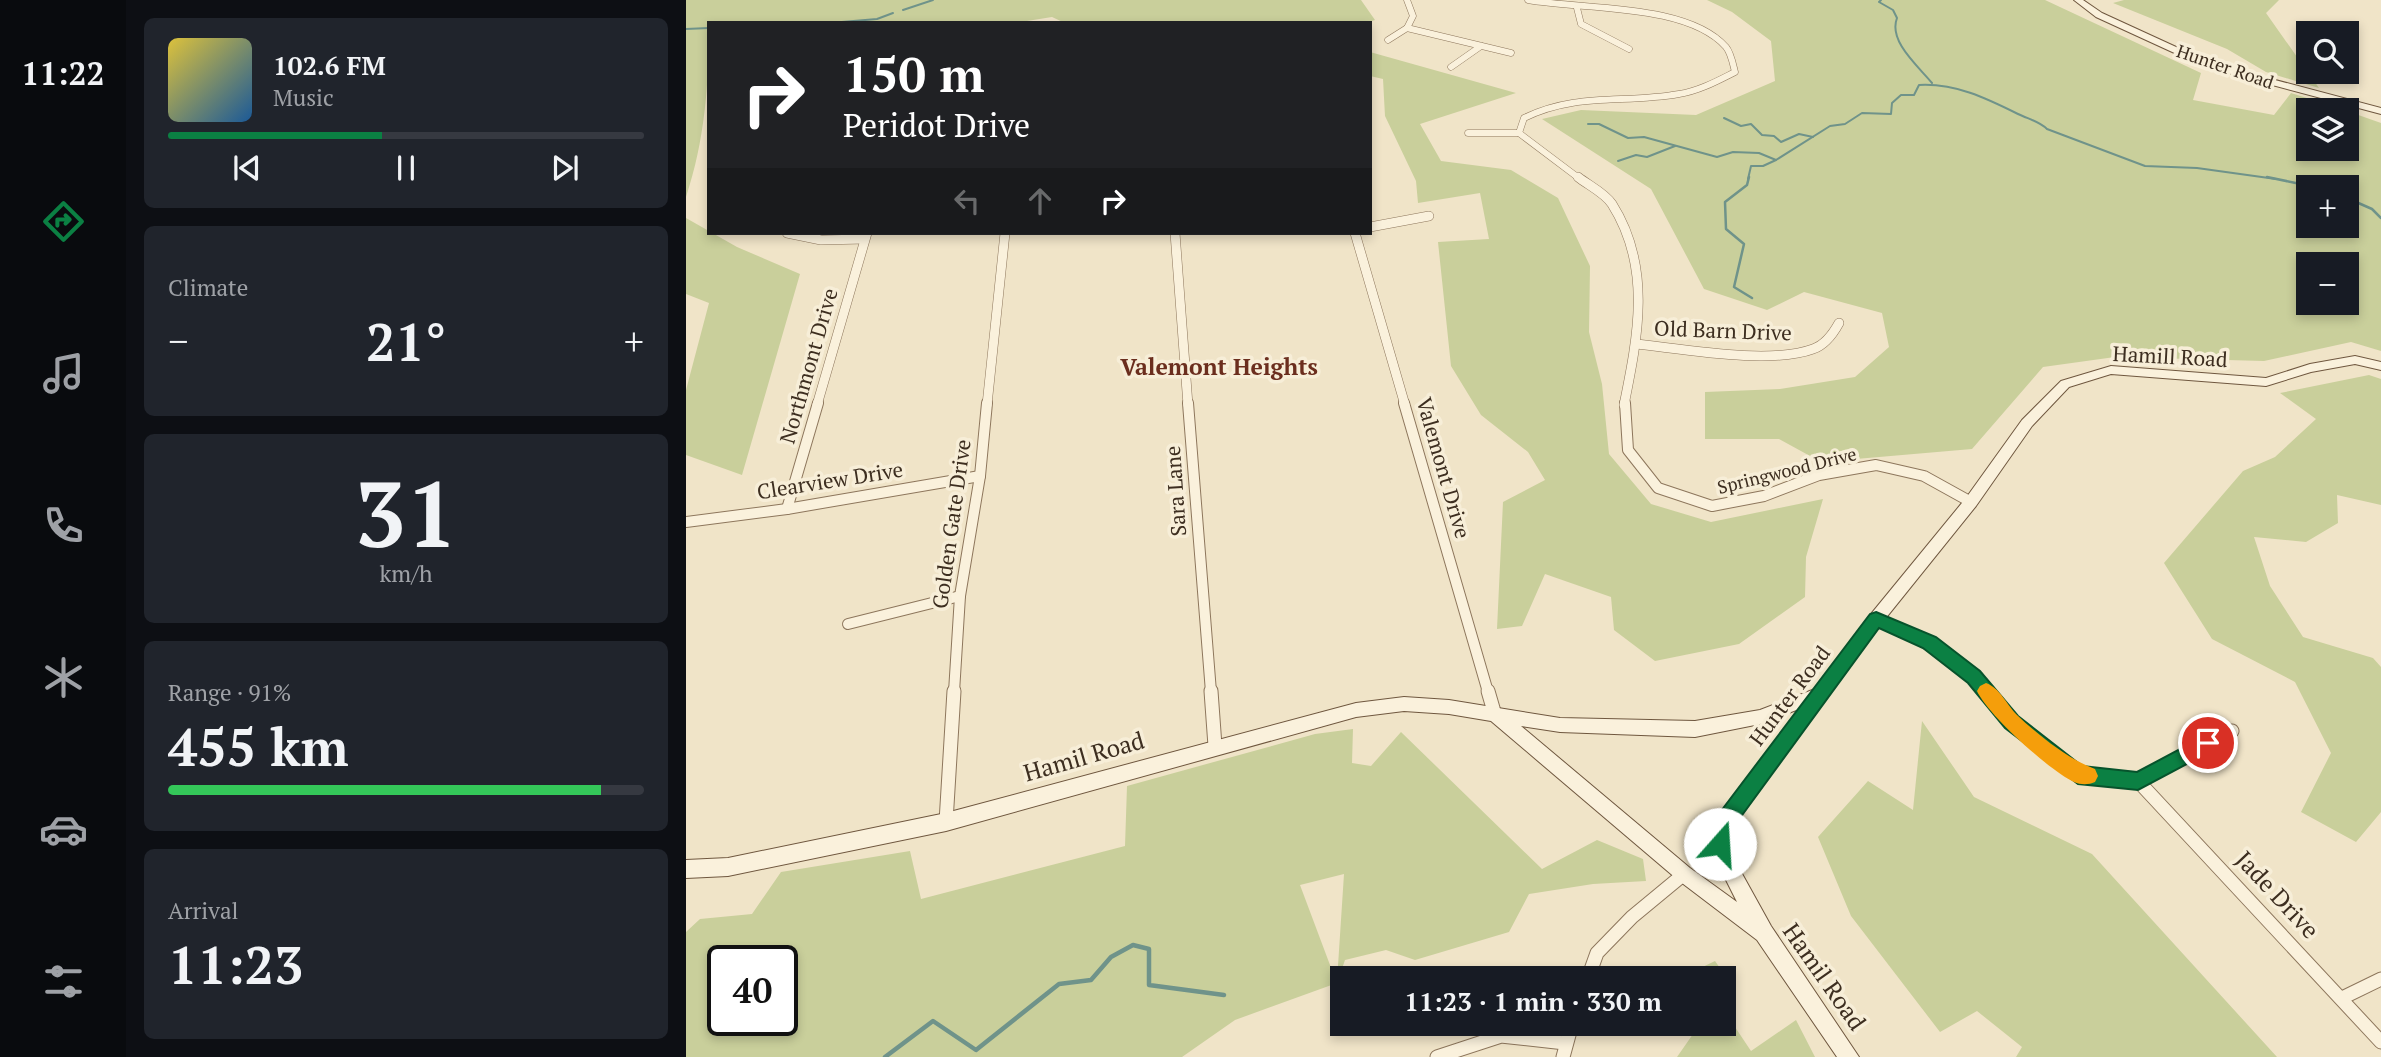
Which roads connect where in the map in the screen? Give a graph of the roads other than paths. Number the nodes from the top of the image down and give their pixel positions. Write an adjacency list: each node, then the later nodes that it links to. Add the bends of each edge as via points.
1 (1407, 0): 5 (street, via 1413,16)
2 (1528, 0): 4 (street)
3 (2078, 0): 11 (street, Hunter Road, via 2099,15 2208,65)
4 (1577, 8): 8 (street, via 1581,24); 13 (street, via 1647,9 1700,23 1721,37 1735,57 1735,72 1675,95 1566,100 1524,118)
5 (1407, 28): 6 (street); 7 (street)
6 (1388, 40)
7 (1481, 46): 9 (street); 10 (street)
8 (1629, 49)
9 (1511, 53)
10 (1451, 67)
11 (2381, 111)
12 (1468, 133): 13 (street)
13 (1519, 133): 22 (street, Springwood Drive, via 1611,202 1639,271)
14 (1429, 216): 15 (street)
15 (1372, 228)
16 (797, 235): 20 (street, via 821,240)
17 (1004, 235): 24 (street, Golden Gate Drive)
18 (1175, 235): 34 (street, Sara Lane)
19 (1356, 235): 32 (street, Valemont Drive)
20 (865, 236): 26 (street, Northmont Drive)
21 (1839, 323): 22 (street, Old Barn Drive, via 1833,335 1812,350 1779,354)
22 (1636, 344): 25 (street, Springwood Drive, via 1623,412 1628,450 1658,488 1713,506 1764,496 1819,475 1876,466 1924,476)
23 (2381, 366): 25 (street, Hamill Road, via 2355,360 2310,368 2266,383 2111,370 2065,384 2026,423)
24 (980, 477): 26 (street, Clearview Drive); 28 (street, Golden Gate Drive)
25 (1971, 502): 29 (street, Hunter Road)
26 (787, 509): 27 (street, Clearview Drive)
27 (686, 522)
28 (960, 596): 30 (street); 36 (street, Golden Gate Drive)
29 (1876, 619): 31 (street, Hunter Road); 35 (street, via 1938,649 1974,677 2012,722 2078,775)
30 (848, 624)
31 (1817, 695): 32 (street, Hamil Road, via 1760,717 1695,729 1560,725); 39 (street, Hunter Road, via 1719,830 1727,864)
32 (1495, 715): 34 (street, Hamil Road, via 1404,704 1356,710); 38 (street, Hamil Road)
33 (2232, 731): 35 (street)
34 (1215, 746): 36 (street, Hamil Road)
35 (2138, 781): 42 (street, Jade Drive)
36 (946, 821): 37 (street, Hamil Road, via 728,867)
37 (686, 869)
38 (1684, 874): 39 (street, Hamil Road); 40 (street, via 1632,917 1597,953)
39 (1764, 933): 46 (street, Hamil Road)
40 (1592, 966)
41 (2381, 979): 42 (street)
42 (2342, 998): 43 (street, Jade Drive)
43 (2381, 1042)
44 (1564, 1050): 45 (street, via 1501,1036)
45 (1437, 1057)
46 (1849, 1057)

